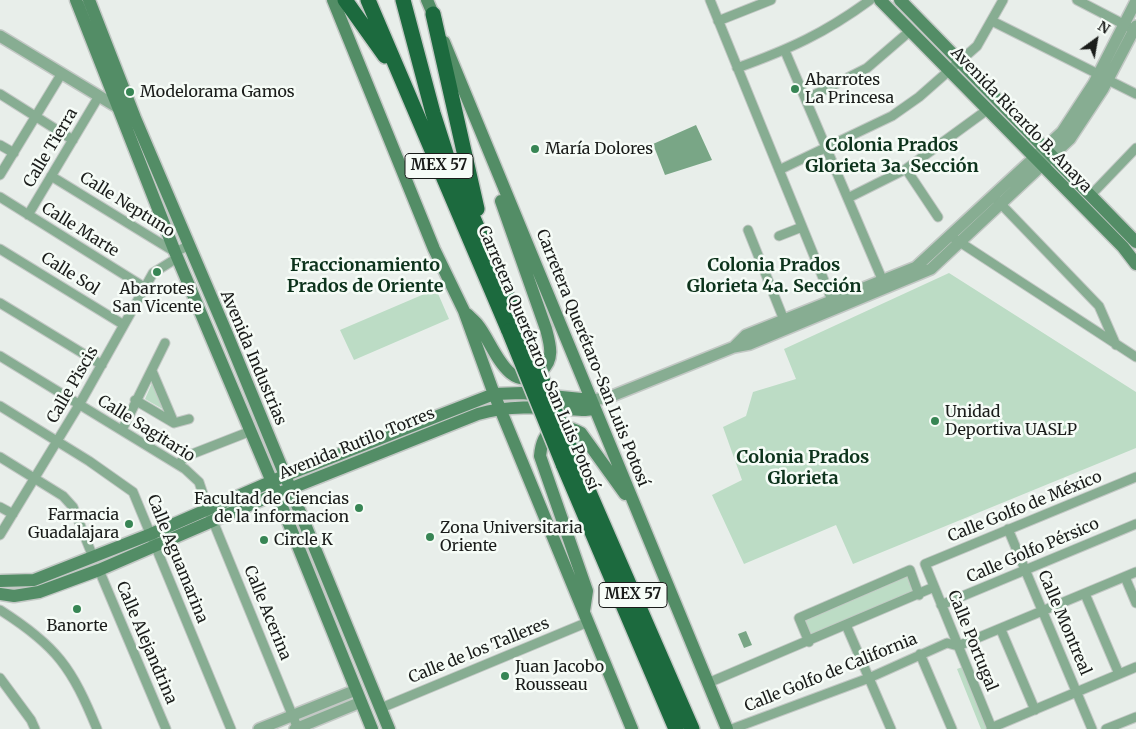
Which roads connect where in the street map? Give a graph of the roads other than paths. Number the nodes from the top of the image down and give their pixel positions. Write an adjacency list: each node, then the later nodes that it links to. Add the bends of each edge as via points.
1 (76, 0): 32 (main road, Avenida Industrias)
2 (89, 0): 35 (main road, Avenida Industrias)
3 (333, 0): 68 (main road, via 434,249)
4 (345, 0): 27 (highway)
5 (368, 0): 27 (highway, Carretera Querétaro - San Luis Potosí / MEX 57)
6 (403, 0): 60 (highway, Carretera Querétaro - San Luis Potosí / MEX 57, via 442,141)
7 (710, 0): 16 (street)
8 (771, 0): 16 (street)
9 (870, 0): 21 (street, via 835,25)
10 (880, 0): 19 (main road, Avenida Ricardo B. Anaya)
11 (900, 0): 22 (main road, Avenida Ricardo B. Anaya)
12 (1002, 0): 17 (street)
13 (1077, 0): 18 (street)
14 (1136, 1): 18 (street)
15 (430, 7): 43 (main road, Carretera Querétaro-San Luis Potosí); 60 (highway)
16 (718, 21): 23 (street)
17 (992, 21): 22 (street, via 977,46); 26 (street)
18 (1133, 28): 26 (street)
19 (910, 30): 24 (main road, Avenida Ricardo B. Anaya); 31 (street, via 867,68)
20 (0, 36): 25 (street)
21 (785, 51): 23 (street); 31 (street)
22 (961, 61): 24 (street); 42 (main road, Avenida Ricardo B. Anaya)
23 (738, 68): 45 (street)
24 (950, 71): 33 (main road, Avenida Ricardo B. Anaya); 39 (street, via 892,116)
25 (62, 73): 30 (street); 34 (street)
26 (1103, 77): 29 (street); 42 (street, via 1070,139)
27 (403, 80): 71 (highway, Carretera Querétaro - San Luis Potosí / MEX 57)
28 (0, 94): 34 (street)
29 (1136, 94)
30 (99, 96): 32 (street); 37 (street, Calle Tierra)
31 (806, 100): 39 (street)
32 (117, 108): 35 (street); 36 (main road, Avenida Industrias)
33 (987, 110): 42 (main road, Avenida Ricardo B. Anaya); 44 (street)
34 (36, 116): 37 (street); 41 (street)
35 (135, 118): 36 (main road, Avenida Industrias)
36 (136, 137): 59 (main road, Avenida Industrias); 62 (main road, Avenida Industrias)
37 (73, 140): 47 (street, Calle Tierra)
38 (0, 145): 41 (street)
39 (827, 148): 45 (street); 50 (street)
40 (1136, 148): 48 (street)
41 (14, 153): 46 (street)
42 (1043, 157): 48 (main road, Avenida Ricardo B. Anaya); 51 (street); 63 (main road, Avenida Ricardo B. Anaya)
43 (494, 162): 68 (main road, via 494,180 546,329 551,349 548,366 535,376 518,378 504,368 478,325); 81 (main road, Carretera Querétaro-San Luis Potosí)
44 (906, 169): 50 (street); 53 (street)
45 (779, 170): 54 (street)
46 (0, 175)
47 (51, 176): 52 (street, Calle Tierra); 62 (street, Calle Neptuno)
48 (1090, 196): 57 (main road, Avenida Ricardo B. Anaya)
49 (0, 197): 52 (street, Calle Marte)
50 (848, 198): 64 (street)
51 (997, 200): 58 (street); 74 (street, via 1099,306)
52 (28, 215): 65 (street, Calle Marte)
53 (938, 217)
54 (802, 227): 56 (street); 67 (street)
55 (748, 230): 69 (street)
56 (779, 236)
57 (1135, 238)
58 (955, 239): 64 (street); 74 (street)
59 (188, 246): 62 (street, Calle Neptuno); 94 (main road, Avenida Industrias)
60 (486, 247): 71 (highway, Carretera Querétaro - San Luis Potosí / MEX 57)
61 (0, 249): 70 (street, Calle Sol)
62 (176, 255): 65 (street, Calle Piscis, via 153,273); 88 (main road, Avenida Industrias)
63 (1136, 264)
64 (885, 284): 67 (street)
65 (144, 287): 70 (street, Calle Piscis)
66 (0, 303): 77 (street)
67 (834, 304): 69 (street); 72 (street)
68 (464, 311): 79 (main road)
69 (784, 320): 72 (street)
70 (124, 325): 77 (street, Calle Piscis)
71 (514, 329): 92 (highway, Carretera Querétaro - San Luis Potosí / MEX 57, bridge)
72 (760, 334): 81 (street)
73 (165, 343): 78 (street)
74 (1116, 345): 76 (street)
75 (0, 356): 82 (street, Calle Sagitario)
76 (1136, 358)
77 (102, 365): 82 (street, Calle Piscis)
78 (152, 371): 80 (street); 86 (street)
79 (494, 394): 81 (main road, Avenida Rutilo Torres, via 522,393); 84 (main road); 94 (main road, Avenida Rutilo Torres)
80 (135, 400): 86 (street); 87 (street)
81 (592, 404): 84 (main road, Avenida Rutilo Torres); 102 (main road, Carretera Querétaro-San Luis Potosí)
82 (79, 405): 87 (street, Calle Sagitario); 89 (street, Calle Piscis)
83 (0, 406): 89 (street, Calle Aguamarina)
84 (500, 408): 98 (main road, Avenida Rutilo Torres, via 395,445); 125 (main road)
85 (189, 418): 86 (street)
86 (174, 422)
87 (122, 430): 93 (street, Calle Sagitario)
88 (251, 432): 91 (main road, Avenida Industrias); 93 (street, via 187,456)
89 (57, 442): 95 (street, Calle Piscis); 109 (street, Calle Aguamarina, via 128,486 138,499)
90 (0, 457): 95 (street)
91 (262, 458): 97 (main road, Avenida Industrias); 100 (main road, via 260,477)
92 (569, 462): 154 (highway, Carretera Querétaro - San Luis Potosí / MEX 57); 155 (highway, Carretera Querétaro - San Luis Potosí / MEX 57)
93 (178, 464): 104 (street, Calle Sagitario, via 199,482)
94 (284, 476): 97 (main road, Avenida Rutilo Torres); 98 (main road, Avenida Industrias)
95 (35, 478): 103 (street, Calle Piscis); 110 (street, via 63,496 73,508)
96 (1135, 480): 107 (street, Calle Golfo de México)
97 (272, 482): 99 (main road, Avenida Industrias); 100 (main road, Avenida Rutilo Torres)
98 (289, 489): 99 (main road, Avenida Rutilo Torres); 139 (main road, Avenida Industrias)
99 (277, 494): 100 (main road, Avenida Rutilo Torres); 106 (main road, Avenida Industrias)
100 (252, 497): 104 (main road, Avenida Rutilo Torres); 106 (main road)
101 (0, 506): 103 (street)
102 (637, 510): 125 (main road, via 581,433 570,427 558,427 541,441 540,456 587,591); 135 (main road, Carretera Querétaro-San Luis Potosí)
103 (12, 514): 108 (street, Calle Piscis)
104 (210, 515): 109 (main road, Avenida Rutilo Torres); 141 (street, Calle Acerina)
105 (1136, 524): 113 (street, Calle Golfo Pérsico)
106 (290, 525): 136 (main road, Avenida Industrias)
107 (1008, 529): 111 (street, Calle Golfo de México); 113 (street, Calle Montreal)
108 (0, 535)
109 (153, 540): 110 (main road, Avenida Rutilo Torres); 112 (main road, Avenida Rutilo Torres); 148 (street, Calle Aguamarina)
110 (93, 557): 116 (main road, Avenida Rutilo Torres, via 34,580)
111 (925, 564): 117 (street, Calle Portugal)
112 (99, 570): 118 (main road, Avenida Rutilo Torres, via 39,592 14,596); 147 (street, Calle Alejandrina)
113 (1026, 571): 122 (street, Calle Golfo Pérsico); 124 (street, Calle Montreal)
114 (1136, 572): 115 (street, Calle Golfo de California)
115 (1125, 577): 120 (street, Calle Golfo de California); 121 (street)
116 (0, 581)
117 (934, 587): 119 (street); 122 (street, Calle Portugal)
118 (0, 594)
119 (919, 594): 126 (street); 128 (street, via 910,570 799,618)
120 (1085, 594): 124 (street, Calle Golfo de California); 132 (street)
121 (1136, 603)
122 (941, 605): 129 (street, Calle Portugal)
123 (0, 610): 146 (street, via 44,641 65,664 81,690)
124 (1043, 612): 127 (street, Calle Golfo de California); 137 (street, Calle Montreal)
125 (586, 618): 139 (street, Calle de los Talleres); 153 (main road)
126 (846, 625): 128 (street); 134 (street)
127 (1001, 630): 129 (street, Calle Golfo de California); 140 (street)
128 (809, 642): 135 (street)
129 (958, 646): 130 (street, Calle Golfo de California, via 947,643); 144 (street, Calle Portugal)
130 (920, 654): 134 (street, Calle Golfo de California); 159 (street)
131 (1136, 667): 132 (street)
132 (1119, 674): 137 (street)
133 (0, 678): 145 (street)
134 (869, 678): 157 (street, Calle Golfo de California); 158 (street)
135 (708, 683): 156 (main road, Carretera Querétaro-San Luis Potosí)
136 (356, 690): 138 (main road, Avenida Industrias); 141 (street)
137 (1076, 692): 140 (street); 160 (street, Calle Montreal)
138 (361, 702): 150 (street); 151 (main road, Avenida Industrias)
139 (381, 708): 152 (main road, Avenida Industrias)
140 (1035, 710): 144 (street)
141 (292, 715): 149 (street); 150 (street, Calle Acerina)
142 (1136, 717): 143 (street)
143 (1124, 726): 161 (street)
144 (992, 728)
145 (35, 729)
146 (97, 729)
147 (166, 729)
148 (231, 729)
149 (259, 729)
150 (297, 729)
151 (372, 729)
152 (389, 729)
153 (632, 729)
154 (676, 729)
155 (692, 729)
156 (727, 729)
157 (732, 729)
158 (891, 729)
159 (952, 729)
160 (1092, 729)
161 (1106, 729)

